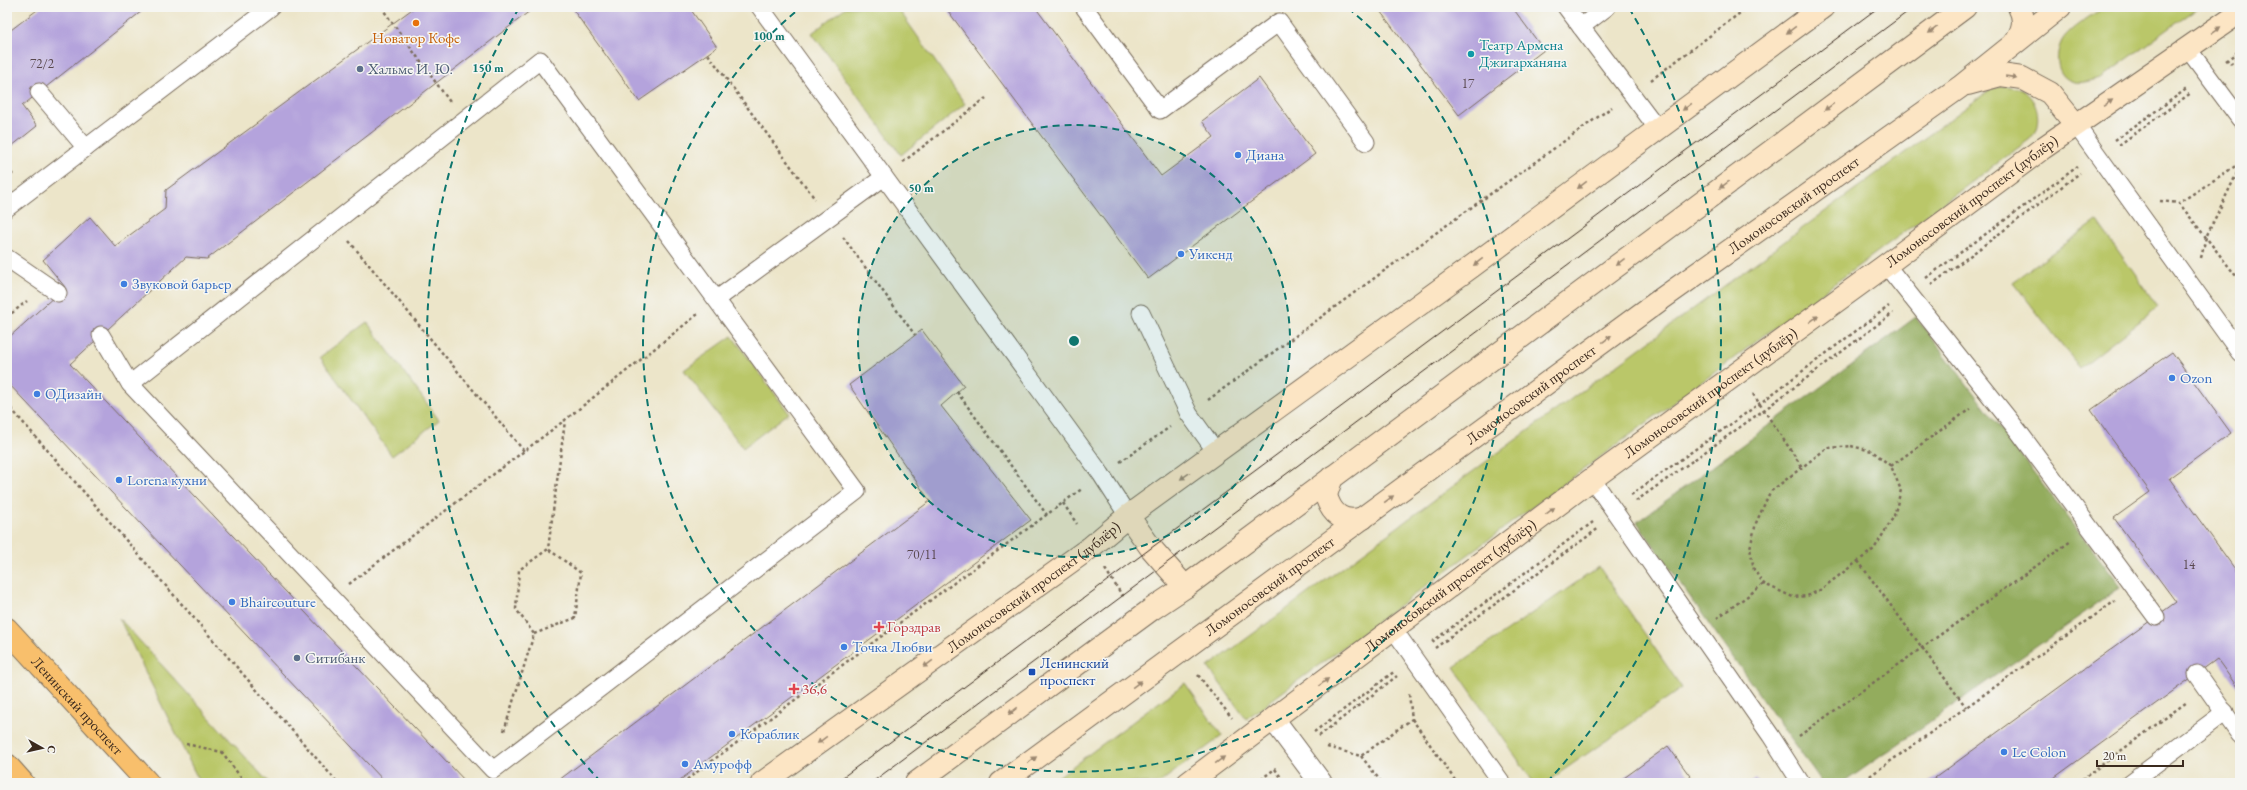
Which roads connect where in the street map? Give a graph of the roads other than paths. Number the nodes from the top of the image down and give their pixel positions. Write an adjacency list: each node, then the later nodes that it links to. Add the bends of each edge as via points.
1 (271, 7): 20 (lane)
2 (760, 7): 21 (lane)
3 (1084, 7): 19 (lane, via 1160,110 1279,22)
4 (1566, 7): 11 (lane)
5 (1607, 7): 11 (lane)
6 (1823, 7): 18 (street, Ломоносовский проспект (дублёр), one-way to 18)
7 (1964, 7): 32 (street, one-way to 32)
8 (2019, 7): 12 (street, via 2023,23 2021,33)
9 (2060, 7): 12 (street, Ломоносовский проспект)
10 (2240, 12): 13 (street, Ломоносовский проспект (дублёр), one-way to 10)
11 (1581, 27): 18 (lane)
12 (2015, 42): 14 (street, Ломоносовский проспект)
13 (2188, 49): 16 (lane); 17 (street, Ломоносовский проспект (дублёр), one-way to 13)
14 (1960, 87): 17 (street, one-way to 17, via 2001,75 2022,78 2050,93); 35 (street, Ломоносовский проспект, one-way to 14, via 1660,300)
15 (39, 92): 20 (lane)
16 (2240, 119)
17 (2076, 125): 24 (street, Ломоносовский проспект (дублёр)); 29 (lane)
18 (1658, 129): 31 (street, Ломоносовский проспект (дублёр), one-way to 31)
19 (1366, 142)
20 (86, 148): 22 (lane)
21 (884, 177): 26 (lane); 34 (lane, via 1101,474)
22 (7, 208)
23 (7, 258): 25 (lane)
24 (1886, 266): 33 (street, Ломоносовский проспект (дублёр), one-way to 24); 37 (lane, via 1990,394)
25 (58, 293)
26 (717, 299): 30 (lane, via 540,60); 45 (lane, via 857,491)
27 (1141, 313): 31 (lane, via 1189,414)
28 (101, 335): 30 (lane)
29 (2240, 353)
30 (130, 384): 45 (lane)
31 (1217, 453): 34 (street, Ломоносовский проспект (дублёр), one-way to 34)
32 (1332, 477): 35 (street, via 1326,495 1333,512 1346,520); 36 (street)
33 (1592, 479): 39 (street, Ломоносовский проспект (дублёр), one-way to 33); 54 (lane, via 1609,516 1699,632)
34 (1128, 516): 36 (street, Ломоносовский проспект (дублёр)); 48 (street, Ломоносовский проспект (дублёр), one-way to 48, via 1085,551)
35 (1363, 518): 50 (street, Ломоносовский проспект, one-way to 35)
36 (1185, 587): 49 (street, one-way to 49)
37 (2156, 617)
38 (7, 629): 47 (main road, Ленинский проспект)
39 (1394, 630): 42 (street, Ломоносовский проспект (дублёр), one-way to 39); 53 (lane)
40 (2202, 681): 41 (lane)
41 (2226, 712): 43 (lane); 55 (lane)
42 (1274, 720): 51 (street, Ломоносовский проспект (дублёр), one-way to 42); 52 (street)
43 (2240, 735)
44 (7, 765): 46 (main road)
45 (494, 776)
46 (23, 783)
47 (148, 783)
48 (762, 783)
49 (916, 783)
50 (1001, 783)
51 (1188, 783)
52 (1321, 783)
53 (1502, 783)
54 (1801, 783)
55 (2130, 783)

